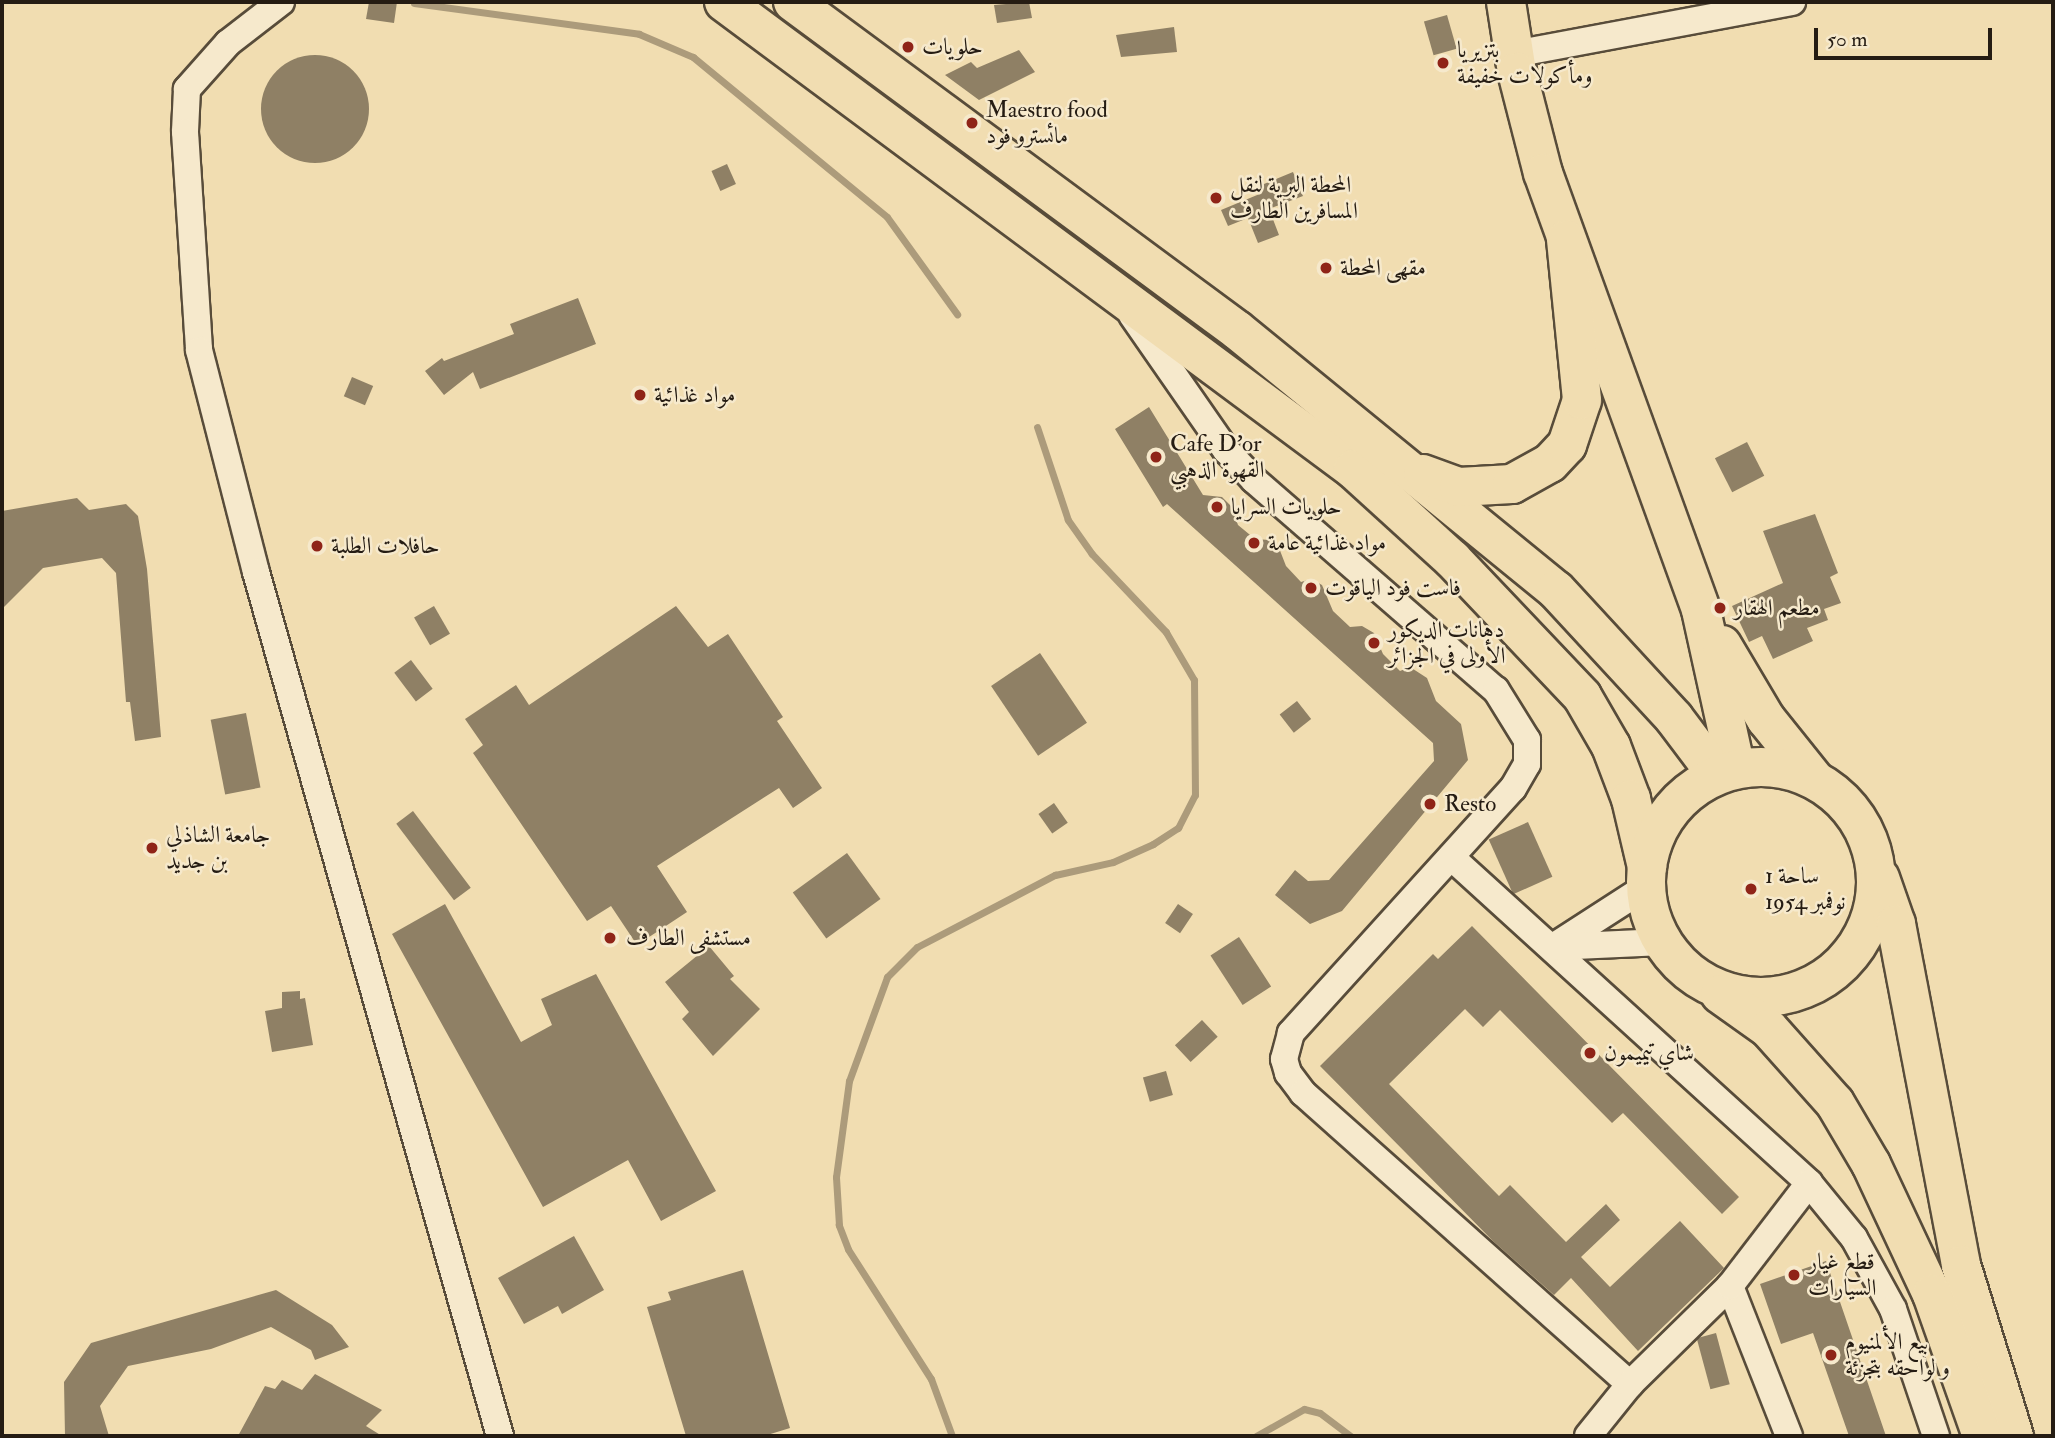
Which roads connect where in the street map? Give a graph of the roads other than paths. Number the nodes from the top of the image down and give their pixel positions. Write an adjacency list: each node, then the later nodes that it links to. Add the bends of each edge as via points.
1 (281, 2): 22 (street, via 228,43 187,89 185,132 199,350 256,572)
2 (724, 2): 8 (main road)
3 (793, 2): 9 (main road)
4 (1506, 2): 6 (main road)
5 (1792, 2): 6 (street)
6 (1514, 54): 7 (main road, via 1543,173)
7 (1566, 240): 9 (main road, via 1582,400 1577,424 1550,463 1512,484 1459,487 1426,476); 10 (main road)
8 (1123, 302): 13 (street, via 1226,450 1254,480 1496,690 1518,719 1527,740 1527,764 1513,788); 15 (main road, via 1353,469 1452,559 1582,696 1611,746 1631,799)
9 (1363, 429): 11 (main road, via 1556,590)
10 (1701, 610): 11 (main road); 12 (main road, via 1766,719)
11 (1727, 772): 12 (main road, via 1776,768); 15 (main road, via 1670,811)
12 (1815, 780): 14 (main road, via 1846,805)
13 (1451, 857): 17 (street); 21 (street, via 1291,1033 1284,1059 1288,1073 1303,1093)
14 (1873, 857): 18 (main road, via 1876,888 1871,918 1863,937 1838,969 1783,996 1742,996); 27 (main road, via 1896,924 1961,1265)
15 (1646, 877): 16 (main road); 17 (street)
16 (1663, 942): 17 (street); 18 (main road, via 1687,971)
17 (1553, 947): 19 (street)
18 (1704, 983): 26 (main road, via 1769,1029 1835,1103 1871,1164 1932,1294)
19 (1809, 1183): 20 (street); 25 (street, via 1854,1238 1893,1310)
20 (1730, 1286): 21 (street); 24 (street)
21 (1630, 1384): 23 (street)
22 (500, 1436)
23 (1588, 1436)
24 (1789, 1436)
25 (1936, 1436)
26 (1982, 1436)
27 (2014, 1436)

